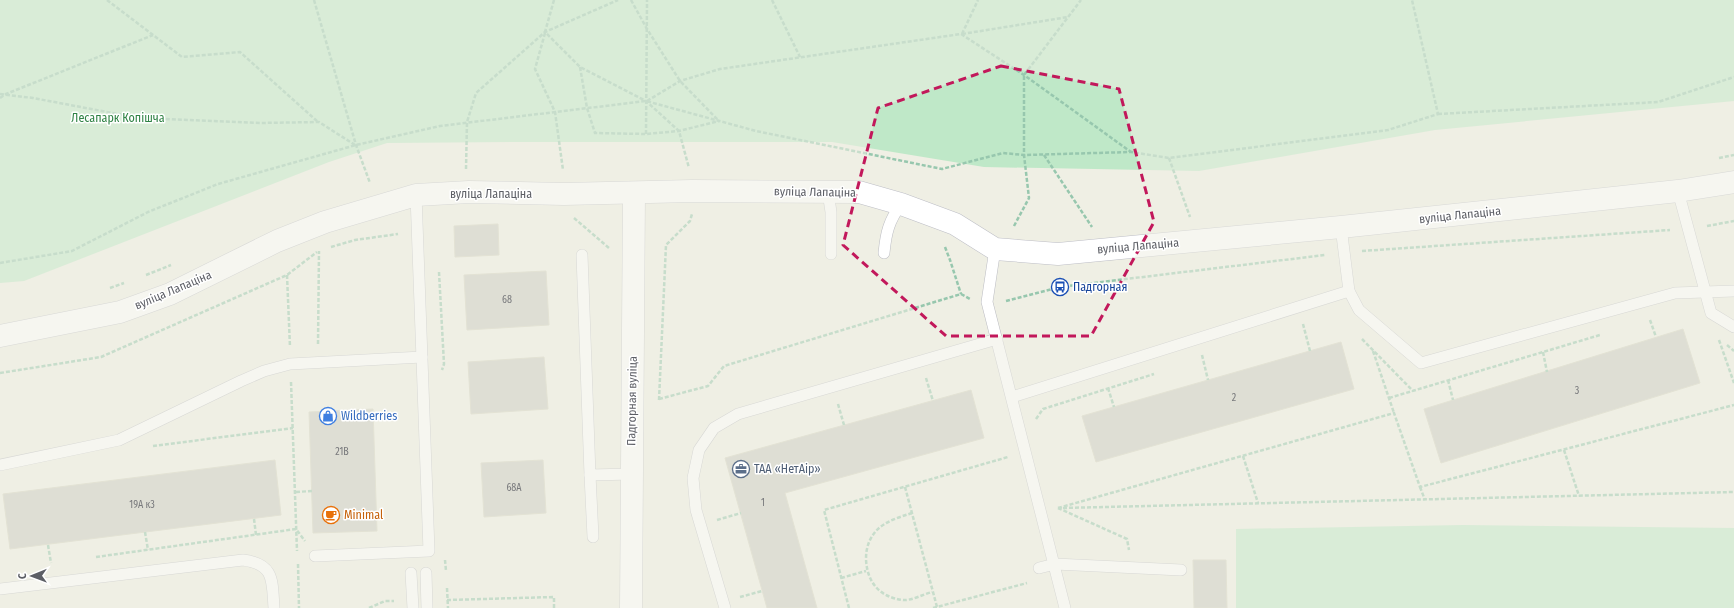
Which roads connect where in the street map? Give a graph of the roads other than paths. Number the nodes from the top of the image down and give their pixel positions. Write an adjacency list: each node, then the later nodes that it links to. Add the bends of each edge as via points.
1 (1734, 182): 2 (main road, вуліца Лапаціна)
2 (1678, 191): 7 (main road, вуліца Лапаціна); 14 (lane)
3 (828, 192): 4 (main road, вуліца Лапаціна); 6 (main road, вуліца Лапаціна, via 859,192); 10 (lane, via 831,212)
4 (634, 193): 5 (main road, вуліца Лапаціна, via 469,192); 21 (main road, Падгорная вуліца)
5 (416, 195): 16 (main road, вуліца Лапаціна, via 325,222 284,238 170,294 120,312); 18 (lane)
6 (901, 204): 8 (main road, вуліца Лапаціна, via 955,224); 9 (lane, via 891,219)
7 (1341, 227): 8 (main road, вуліца Лапаціна, via 1058,254); 12 (lane)
8 (995, 249): 17 (lane, via 987,302)
9 (884, 253)
10 (831, 254)
11 (582, 256): 22 (lane)
12 (1349, 291): 14 (lane, via 1359,310 1420,363 1675,292); 19 (lane)
13 (1734, 291): 14 (lane)
14 (1705, 292): 15 (lane, via 1712,313)
15 (1734, 327)
16 (0, 336)
17 (997, 339): 19 (lane); 33 (lane, via 738,414 714,428 699,450 693,478 696,510)
18 (422, 357): 20 (lane, via 290,364 241,381 119,440); 24 (lane, via 429,551)
19 (1012, 397): 25 (lane)
20 (0, 465)
21 (632, 474): 22 (lane); 35 (main road, Падгорная вуліца)
22 (590, 475): 23 (lane)
23 (593, 537)
24 (315, 556)
25 (1055, 564): 26 (lane); 27 (lane); 36 (lane)
26 (1039, 568)
27 (1181, 570)
28 (412, 573): 31 (lane)
29 (426, 573): 32 (lane)
30 (0, 589): 34 (lane, via 243,560 261,564 267,569 272,578)
31 (413, 604)
32 (427, 604)
33 (724, 605)
34 (274, 608)
35 (631, 608)
36 (1065, 608)

